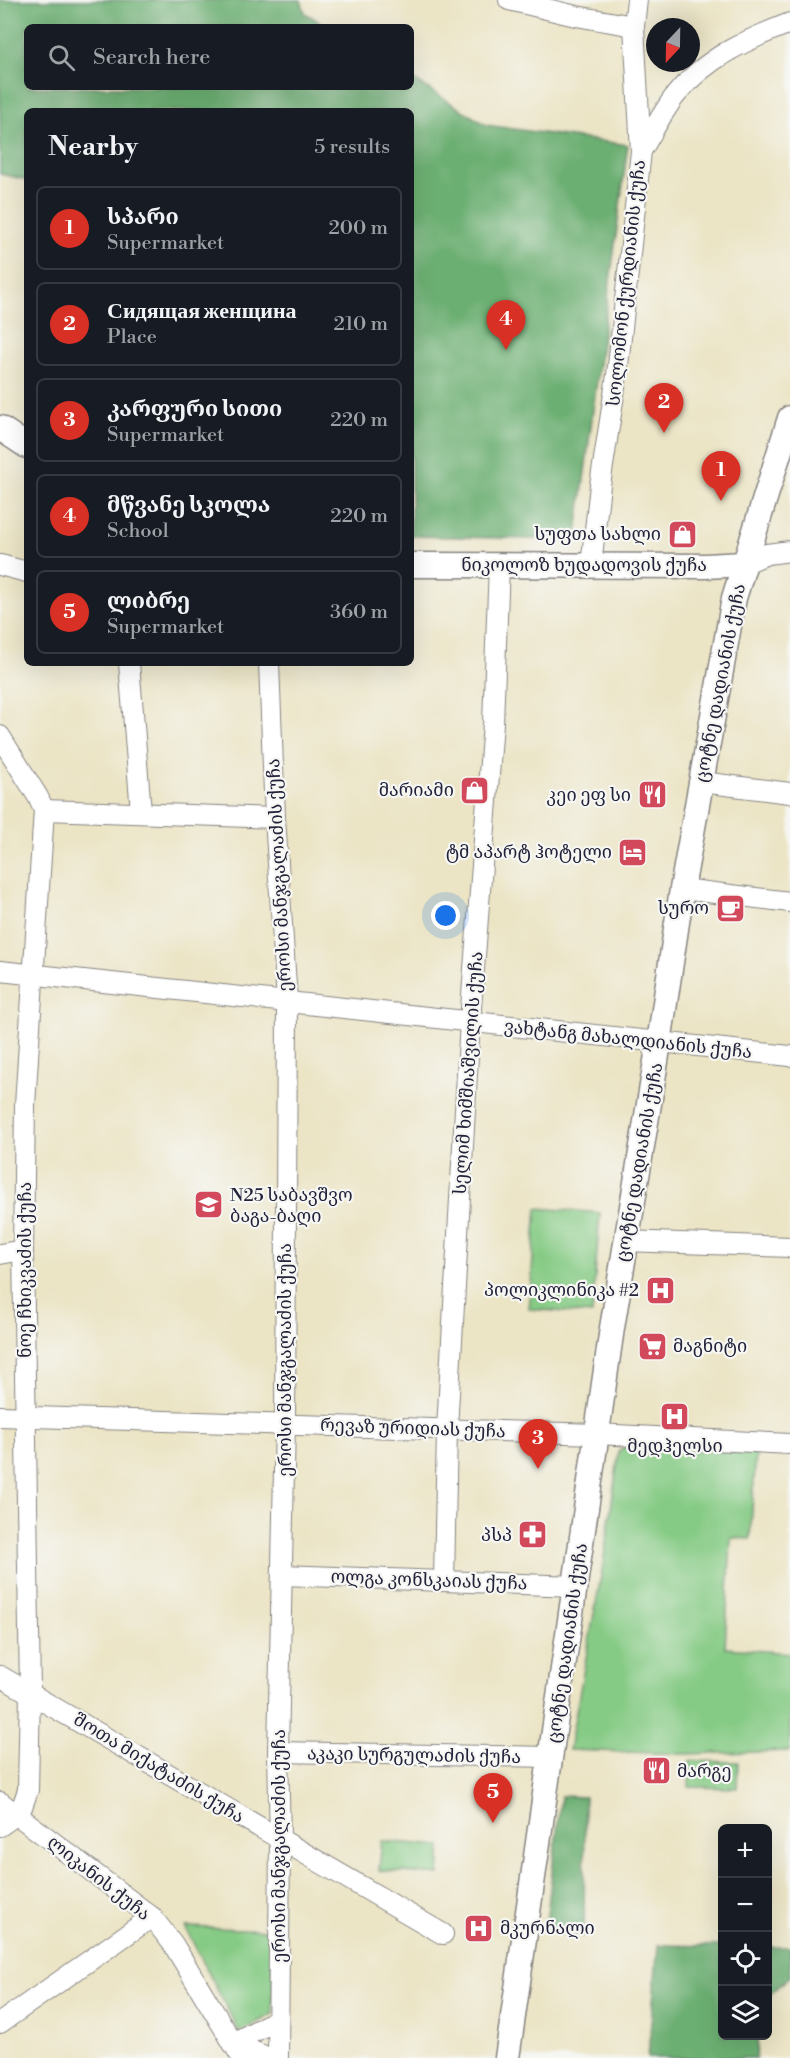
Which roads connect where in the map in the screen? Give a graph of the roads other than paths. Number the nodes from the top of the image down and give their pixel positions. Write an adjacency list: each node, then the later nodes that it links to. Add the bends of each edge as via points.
1 (509, 0): 3 (street)
2 (637, 0): 5 (street, სოლომონ ქურდიანის ქუჩა)
3 (577, 8): 5 (street)
4 (790, 24): 6 (street, via 732,47 701,68 675,97)
5 (634, 26): 6 (street, სოლომონ ქურდიანის ქუჩა)
6 (641, 151): 15 (street, სოლომონ ქურდიანის ქუჩა)
7 (790, 418): 11 (main road, ცოტნე დადიანის ქუჩა)
8 (0, 428): 9 (main road)
9 (24, 444)
10 (790, 551): 11 (street, ნიკოლოზ ხუდადოვის ქუჩა, via 767,554)
11 (743, 564): 15 (main road, ნიკოლოზ ხუდადოვის ქუჩა); 20 (main road, ცოტნე დადიანის ქუჩა)
12 (0, 565): 16 (street)
13 (414, 565): 14 (main road, ნიკოლოზ ხუდადოვის ქუჩა)
14 (499, 565): 15 (main road, ნიკოლოზ ხუდადოვის ქუჩა); 30 (street, სელიმ ხიმშიაშვილის ქუჩა, via 493,723)
15 (591, 566)
16 (24, 571)
17 (129, 666): 23 (street)
18 (269, 666): 24 (street, ეროსი მანჯგალაძის ქუჩა)
19 (0, 736): 22 (street)
20 (701, 782): 21 (street); 25 (main road, ცოტნე დადიანის ქუჩა)
21 (790, 793)
22 (44, 810): 23 (street); 28 (street, ნოე ჩხიკვაძის ქუჩა)
23 (141, 812): 24 (street)
24 (275, 818): 29 (street, ეროსი მანჯგალაძის ქუჩა)
25 (682, 889): 26 (street); 31 (main road, ცოტნე დადიანის ქუჩა)
26 (790, 902)
27 (0, 971): 28 (street, ვახტანგ მახალდიანის ქუჩა)
28 (33, 975): 29 (street, ვახტანგ მახალდიანის ქუჩა); 35 (street, ნოე ჩხიკვაძის ქუჩა, via 25,1105)
29 (287, 1001): 30 (street, ვახტანგ მახალდიანის ქუჩა); 39 (street, ეროსი მანჯგალაძის ქუჩა)
30 (470, 1021): 31 (street, ვახტანგ მახალდიანის ქუჩა); 40 (street, სელიმ ხიმშიაშვილის ქუჩა)
31 (659, 1043): 32 (street, ვახტანგ მახალდიანის ქუჩა); 33 (main road, ცოტნე დადიანის ქუჩა)
32 (790, 1056)
33 (625, 1241): 34 (street); 41 (main road, ცოტნე დადიანის ქუჩა)
34 (790, 1246)
35 (23, 1250): 36 (street); 38 (street, ნოე ჩხიკვაძის ქუჩა)
36 (0, 1254)
37 (0, 1416): 38 (street, რევაზ ურიდიას ქუჩა)
38 (26, 1416): 39 (street, რევაზ ურიდიას ქუჩა); 47 (street, ნოე ჩხიკვაძის ქუჩა)
39 (285, 1423): 40 (street, რევაზ ურიდიას ქუჩა); 43 (street, ეროსი მანჯგალაძის ქუჩა)
40 (447, 1429): 41 (street, რევაზ ურიდიას ქუჩა); 44 (street, სელიმ ხიმშიაშვილის ქუჩა)
41 (597, 1434): 42 (street, რევაზ ურიდიას ქუჩა); 45 (main road, ცოტნე დადიანის ქუჩა)
42 (790, 1444)
43 (282, 1575): 44 (street, ოლგა კონსკაიას ქუჩა); 48 (street, ეროსი მანჯგალაძის ქუჩა)
44 (444, 1581): 45 (street, ოლგა კონსკაიას ქუჩა)
45 (575, 1586): 49 (main road, ცოტნე დადიანის ქუჩა)
46 (0, 1676): 47 (street, შოთა მიქატაძის ქუჩა)
47 (30, 1692): 51 (street, ნოე ჩხიკვაძის ქუჩა, via 28,1790); 53 (street, შოთა მიქატაძის ქუჩა)
48 (278, 1752): 49 (street, აკაკი სურგულაძის ქუჩა); 53 (street, ეროსი მანჯგალაძის ქუჩა)
49 (550, 1757): 61 (main road, ცოტნე დადიანის ქუჩა)
50 (0, 1802): 51 (street, ლიკანის ქუჩა)
51 (17, 1814): 52 (street); 54 (street, ლიკანის ქუჩა)
52 (0, 1826)
53 (280, 1840): 55 (street, შოთა მიქატაძის ქუჩა); 56 (street, ეროსი მანჯგალაძის ქუჩა)
54 (152, 1917): 57 (street); 58 (street, ლიკანის ქუჩა, via 173,1944)
55 (443, 1934)
56 (278, 2019): 58 (street); 60 (street, ეროსი მანჯგალაძის ქუჩა)
57 (0, 2023)
58 (234, 2053): 59 (street)
59 (269, 2058)
60 (278, 2058)
61 (507, 2058)

